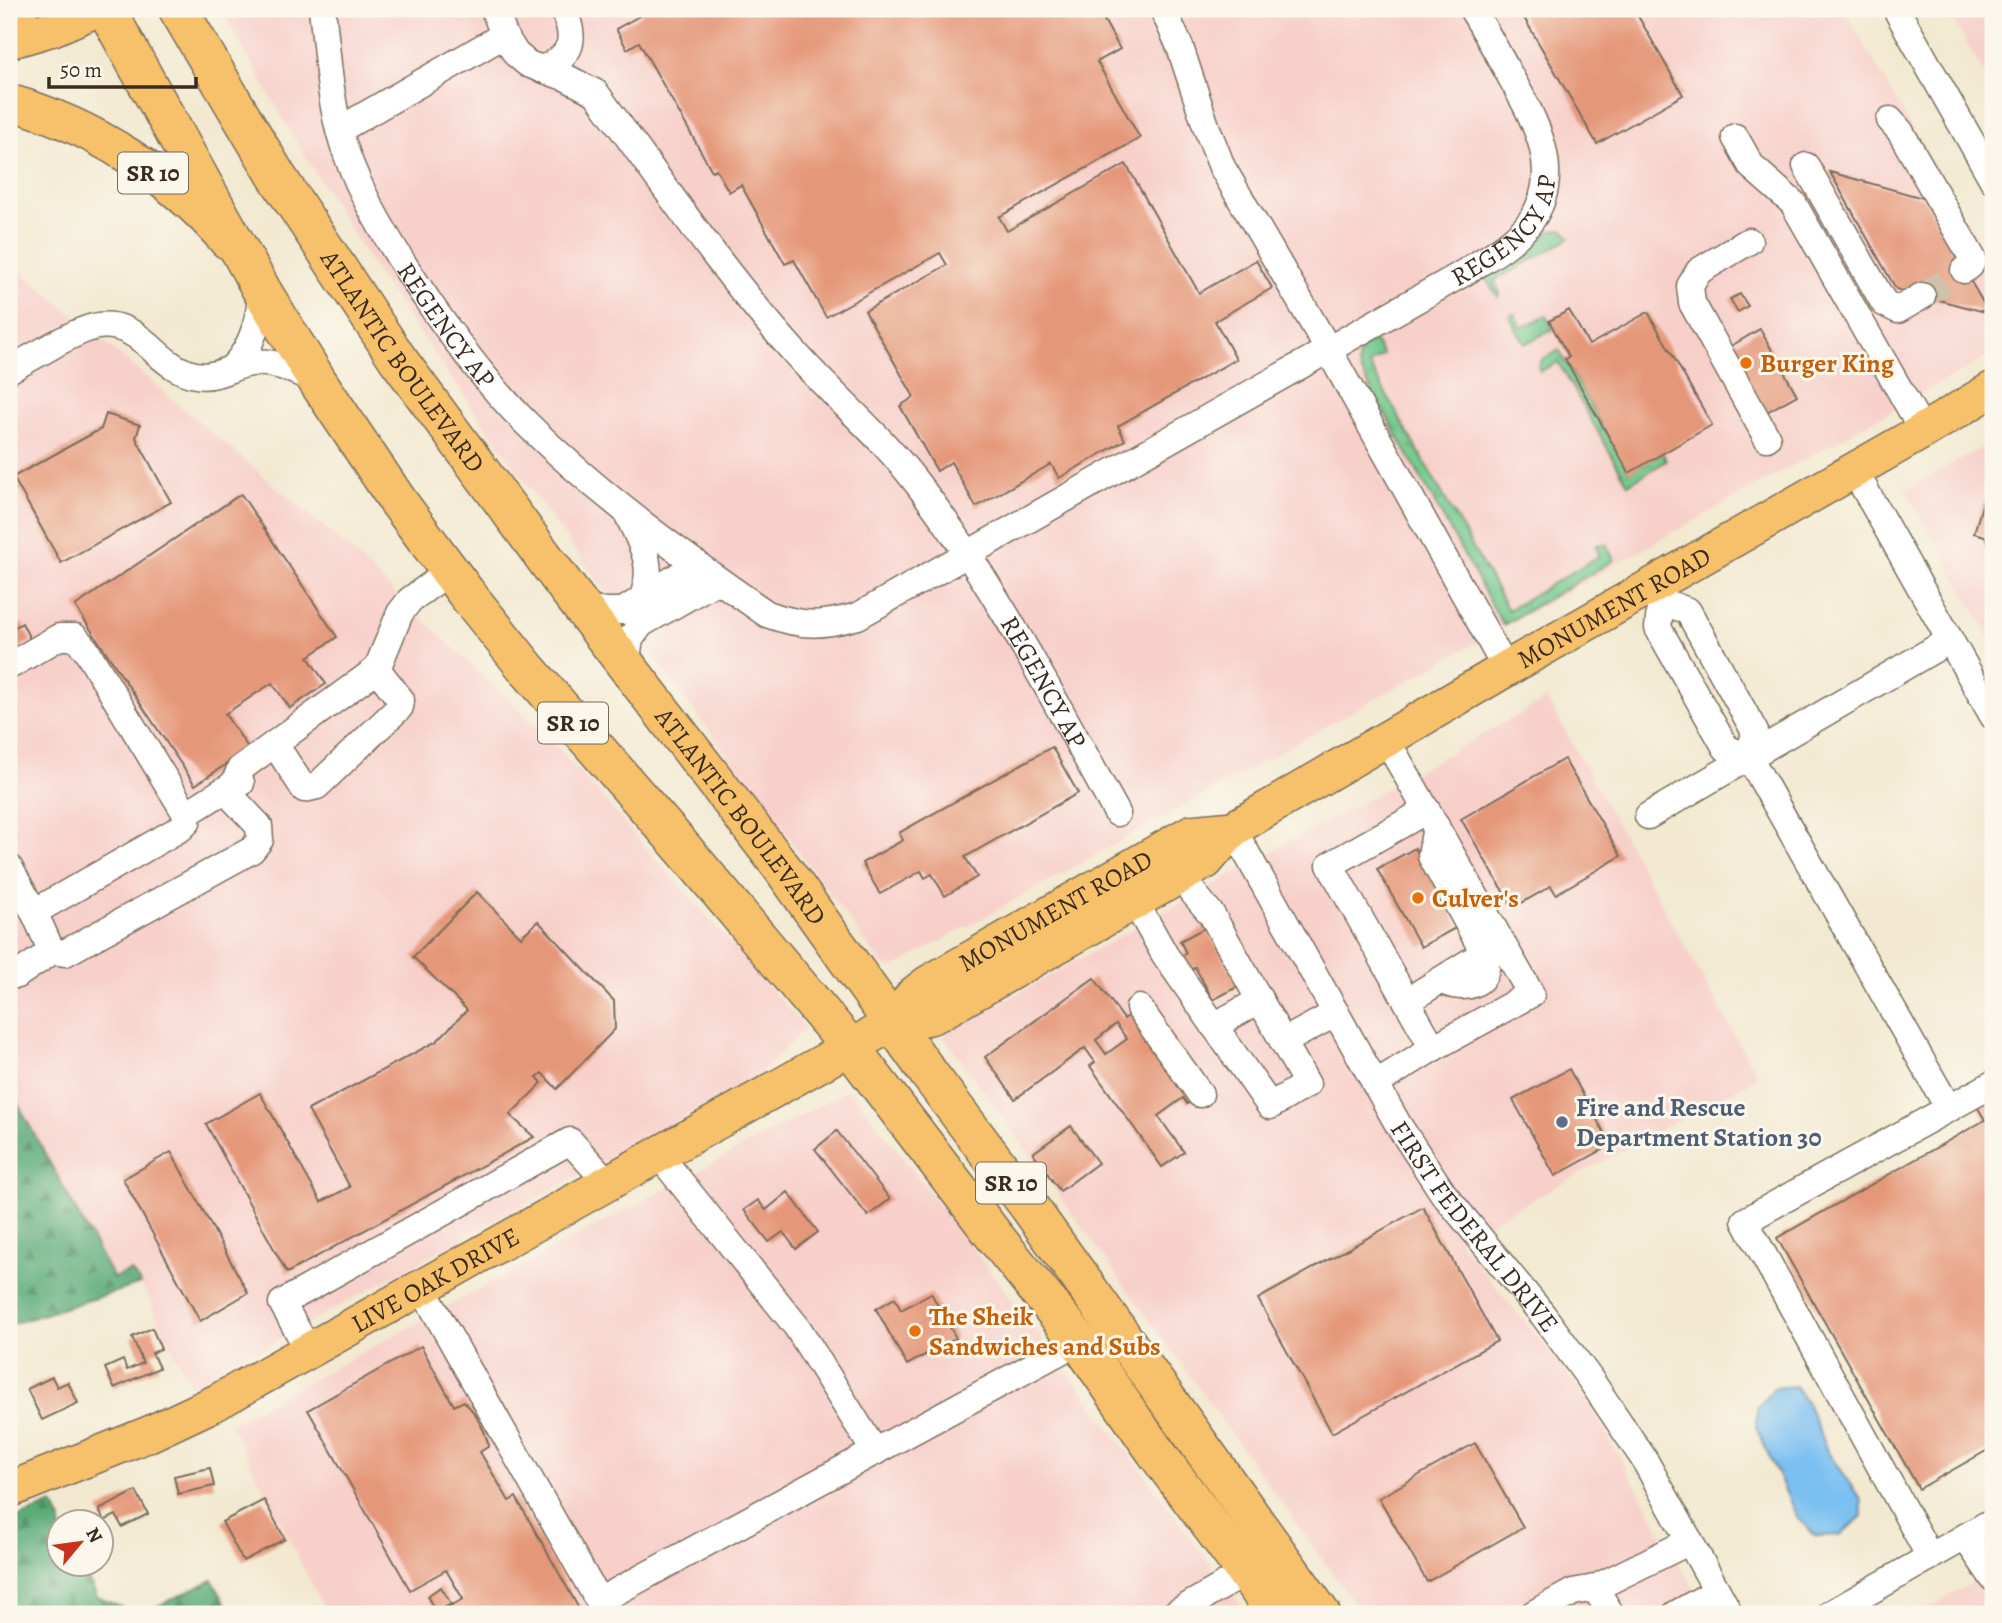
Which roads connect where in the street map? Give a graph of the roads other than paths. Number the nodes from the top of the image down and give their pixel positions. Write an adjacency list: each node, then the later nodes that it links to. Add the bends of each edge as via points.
1 (20, 9): 12 (main road)
2 (97, 9): 14 (main road)
3 (106, 9): 27 (highway)
4 (178, 9): 16 (highway, ATLANTIC BOULEVARD / SR 10)
5 (202, 9): 16 (highway)
6 (322, 9): 21 (street, REGENCY AP)
7 (494, 9): 13 (street, REGENCY AP)
8 (563, 9): 15 (street, via 571,30)
9 (1163, 9): 29 (street, via 1222,166)
10 (1472, 9): 29 (street, REGENCY AP, via 1537,126 1545,159 1544,196 1530,222 1487,259)
11 (1896, 9): 24 (street)
12 (9, 12)
13 (504, 35): 17 (street, REGENCY AP, via 516,54); 21 (street)
14 (9, 41)
15 (570, 44): 17 (street, via 558,62); 18 (street)
16 (206, 57): 44 (highway, ATLANTIC BOULEVARD / SR 10, via 350,289)
17 (542, 69): 18 (street, REGENCY AP)
18 (596, 93): 38 (street, REGENCY AP, via 746,295 905,467)
19 (9, 102): 27 (main road, SR 10, via 74,126 145,167 218,231)
20 (1890, 120): 26 (street, via 1973,259)
21 (339, 130): 37 (street, REGENCY AP, via 375,216 454,337 524,421)
22 (1735, 137): 34 (street, via 1752,167 1793,203)
23 (1806, 166): 28 (street, via 1884,303 1898,310)
24 (1993, 180)
25 (1749, 241): 35 (street, via 1699,271 1690,286 1692,303)
26 (1964, 270)
27 (262, 291): 30 (street, via 253,334); 32 (highway, SR 10)
28 (1922, 296)
29 (1328, 349): 38 (street, REGENCY AP); 48 (street)
30 (232, 369): 31 (street, via 210,376 187,373 128,330 106,325 77,332); 32 (street, via 272,364)
31 (9, 370)
32 (318, 382): 40 (highway, SR 10)
33 (1993, 388): 34 (main road, MONUMENT ROAD)
34 (1923, 431): 36 (main road, MONUMENT ROAD)
35 (1767, 438)
36 (1854, 470): 42 (main road, MONUMENT ROAD); 45 (street)
37 (626, 511): 39 (street, REGENCY AP); 43 (street, via 649,569)
38 (967, 552): 41 (street, REGENCY AP, via 858,616 816,624 793,624 767,614); 55 (street, REGENCY AP)
39 (697, 564): 41 (street, REGENCY AP); 43 (street)
40 (450, 571): 49 (street, via 410,600 400,613); 74 (highway, SR 10, via 527,669)
41 (718, 580): 46 (street, via 641,624 630,639)
42 (1656, 593): 48 (main road, MONUMENT ROAD); 53 (street, via 1688,611 1755,732)
43 (642, 599): 44 (street, via 623,611)
44 (584, 611): 46 (highway, ATLANTIC BOULEVARD / SR 10)
45 (1950, 640): 50 (street); 53 (street)
46 (626, 664): 71 (highway, ATLANTIC BOULEVARD / SR 10, via 783,869)
47 (9, 666): 56 (street, via 59,637 75,637)
48 (1506, 668): 51 (main road, MONUMENT ROAD)
49 (377, 669): 52 (street); 52 (street, via 401,700 400,707 317,786 304,789)
50 (1993, 716)
51 (1386, 739): 58 (street); 59 (main road, MONUMENT ROAD)
52 (279, 750): 54 (street, via 240,769)
53 (1749, 757): 57 (street); 79 (street)
54 (230, 787): 56 (street); 65 (street, via 259,826 260,840 252,850 65,953)
55 (1117, 813)
56 (186, 814): 63 (street, via 187,822 181,828)
57 (1648, 816)
58 (1432, 818): 64 (street); 68 (street, via 1330,865)
59 (1233, 830): 61 (main road, MONUMENT ROAD, via 1206,861); 70 (street, FIRST FEDERAL DRIVE); 71 (main road, MONUMENT ROAD, via 1191,833 928,984 914,994)
60 (9, 867): 63 (street)
61 (1179, 876): 62 (main road, MONUMENT ROAD); 67 (street, via 1212,915)
62 (1135, 902): 71 (main road, MONUMENT ROAD, via 930,1017); 72 (street)
63 (34, 912): 65 (street)
64 (1493, 948): 68 (street); 75 (street, via 1531,993)
65 (48, 950): 66 (street, via 17,975)
66 (9, 974)
67 (1260, 1000): 72 (street); 73 (street)
68 (1407, 1001): 75 (street)
69 (1139, 1008): 78 (street)
70 (1336, 1013): 73 (street); 76 (street, FIRST FEDERAL DRIVE)
71 (893, 1023): 74 (main road, MONUMENT ROAD); 95 (highway, ATLANTIC BOULEVARD / SR 10, via 1128,1344)
72 (1214, 1026): 73 (street, via 1270,1107 1307,1084)
73 (1283, 1042)
74 (850, 1047): 80 (main road, LIVE OAK DRIVE); 83 (highway, SR 10)
75 (1433, 1048): 76 (street)
76 (1375, 1084): 89 (street, FIRST FEDERAL DRIVE, via 1443,1193 1590,1379 1644,1459)
77 (1993, 1084): 79 (street)
78 (1200, 1094)
79 (1949, 1109): 90 (street, via 1745,1221)
80 (659, 1155): 81 (main road, LIVE OAK DRIVE); 85 (street, via 797,1327)
81 (608, 1183): 82 (main road, LIVE OAK DRIVE); 84 (street, via 570,1141 282,1303)
82 (422, 1288): 84 (main road, LIVE OAK DRIVE); 96 (street)
83 (1079, 1341): 85 (street); 91 (highway, SR 10)
84 (309, 1351): 86 (main road, LIVE OAK DRIVE, via 180,1420)
85 (875, 1452): 96 (street)
86 (9, 1490)
87 (1993, 1521): 88 (street)
88 (1965, 1537): 90 (street); 92 (street)
89 (1689, 1541): 93 (street); 94 (street, FIRST FEDERAL DRIVE)
90 (1930, 1557): 104 (street)
91 (1247, 1572): 95 (highway, via 1273,1568); 97 (street)
92 (1993, 1578)
93 (1595, 1588): 98 (street, via 1573,1592); 101 (street)
94 (1717, 1591): 102 (street); 103 (street, FIRST FEDERAL DRIVE)
95 (1301, 1606)
96 (602, 1608)
97 (1174, 1614)
98 (1533, 1614)
99 (1560, 1614): 100 (street)
100 (1571, 1614)
101 (1611, 1614)
102 (1676, 1614)
103 (1730, 1614)
104 (1830, 1614)

